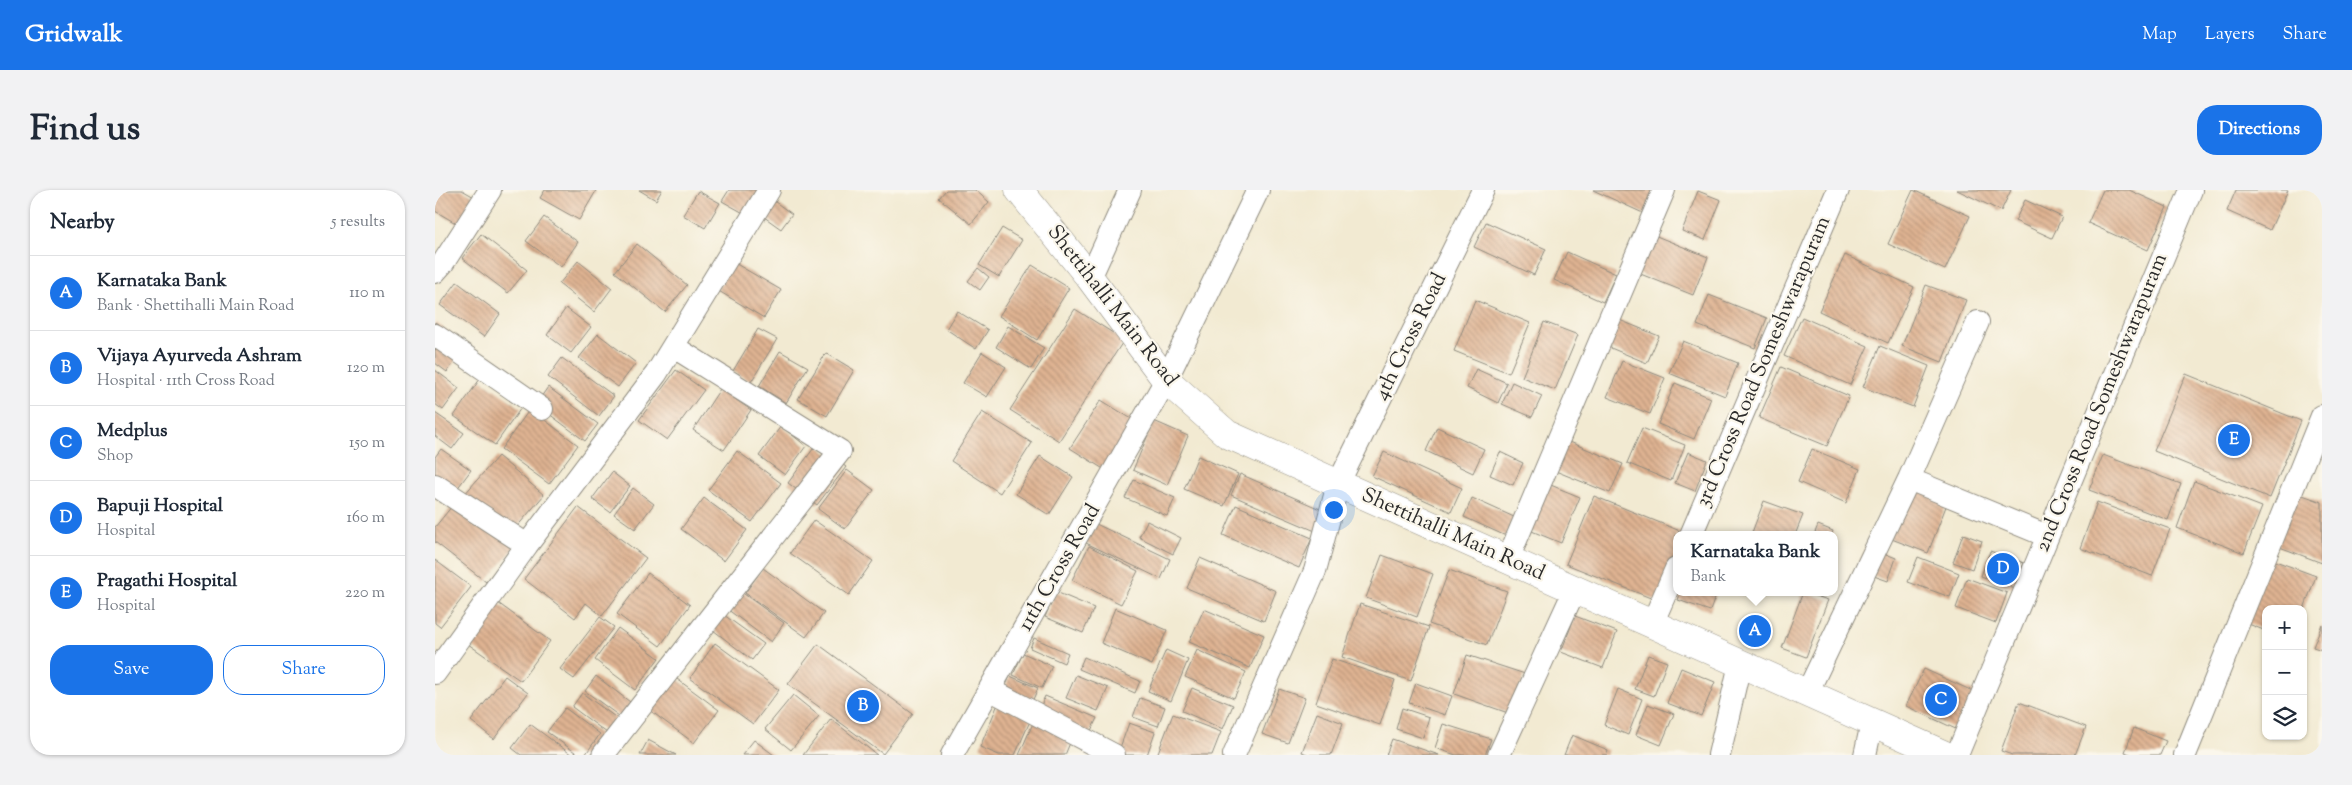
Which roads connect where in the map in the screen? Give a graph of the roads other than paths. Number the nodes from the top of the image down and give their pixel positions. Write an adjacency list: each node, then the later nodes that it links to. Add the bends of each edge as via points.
1 (490, 190): 10 (street)
2 (769, 190): 14 (street)
3 (1019, 190): 11 (street, Shettihalli Main Road)
4 (1130, 190): 11 (street)
5 (1258, 190): 15 (street, 11th Cross Road)
6 (1483, 190): 19 (street, 4th Cross Road)
7 (1664, 190): 24 (street)
8 (1838, 190): 21 (street, 3rd Cross Road Someshwarapuram)
9 (2191, 190): 22 (street, 2nd Cross Road Someshwarapuram)
10 (435, 272)
11 (1090, 278): 15 (street, Shettihalli Main Road)
12 (1978, 322): 18 (street)
13 (435, 335): 16 (street)
14 (674, 347): 23 (street); 33 (street, via 840,451)
15 (1166, 380): 19 (street, Shettihalli Main Road, via 1227,434); 30 (street, 11th Cross Road)
16 (542, 409)
17 (2322, 416): 42 (street)
18 (1909, 479): 22 (street); 31 (street)
19 (1339, 484): 24 (street, Shettihalli Main Road); 36 (street, 4th Cross Road, via 1315,571)
20 (435, 485): 23 (street)
21 (1693, 531)
22 (2047, 536): 41 (street, 2nd Cross Road Someshwarapuram)
23 (527, 545): 29 (street)
24 (1508, 559): 26 (street, Shettihalli Main Road)
25 (1673, 575): 27 (street)
26 (1575, 589): 27 (street, Shettihalli Main Road); 37 (street)
27 (1652, 624): 28 (street, Shettihalli Main Road)
28 (1740, 664): 31 (street, Shettihalli Main Road); 38 (street)
29 (435, 673)
30 (991, 690): 34 (street, 11th Cross Road); 35 (street)
31 (1807, 693): 32 (street, Shettihalli Main Road)
32 (1872, 722): 39 (street); 40 (street, Shettihalli Main Road)
33 (603, 755)
34 (952, 755)
35 (1113, 755)
36 (1234, 755)
37 (1499, 755)
38 (1719, 755)
39 (1865, 755)
40 (1945, 755)
41 (1957, 755)
42 (2185, 755)

